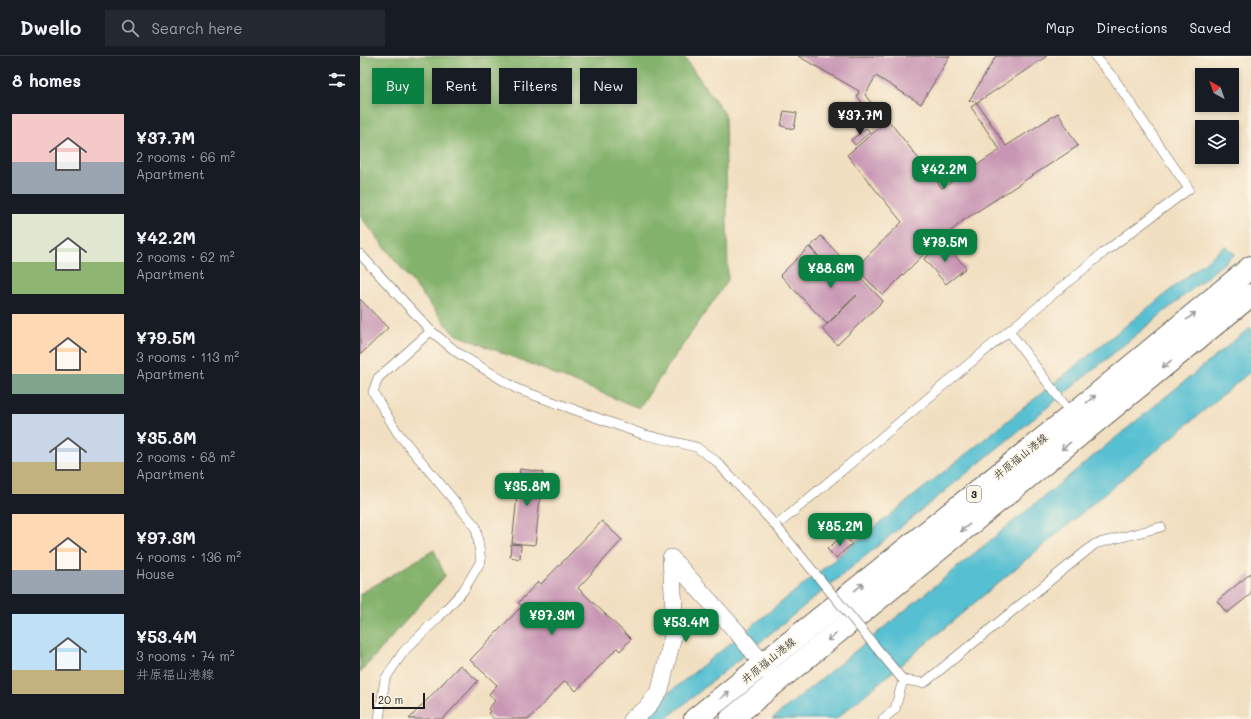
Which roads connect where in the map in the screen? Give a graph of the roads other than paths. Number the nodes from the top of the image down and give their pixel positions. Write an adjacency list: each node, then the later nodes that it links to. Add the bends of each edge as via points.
1 (1095, 56): 6 (lane, via 1115,80 1189,189 1103,253)
2 (360, 254): 5 (lane)
3 (1251, 267): 7 (main road, 井原福山港線 / 3, one-way to 3)
4 (1251, 295): 7 (main road, 井原福山港線 / 3, one-way to 7)
5 (431, 331): 8 (lane, via 458,353 517,389 642,434 696,447 716,461); 13 (lane, via 378,378 373,392 396,432 476,527 481,561 463,591 404,651 385,679)
6 (1009, 331): 7 (lane); 8 (lane)
7 (1079, 422): 10 (main road, 井原福山港線 / 3, one-way to 7); 12 (main road, 井原福山港線 / 3, one-way to 12)
8 (776, 526): 11 (lane, bridge)
9 (1161, 527): 11 (lane, via 1095,544 924,683)
10 (759, 659): 12 (street); 14 (street, via 671,558 675,627 660,690 646,709); 15 (main road, 井原福山港線 / 3, one-way to 10)
11 (903, 680): 17 (lane, via 895,709)
12 (777, 681): 16 (main road, 井原福山港線 / 3)
13 (379, 719)
14 (632, 719)
15 (695, 719)
16 (731, 719)
17 (883, 719)

